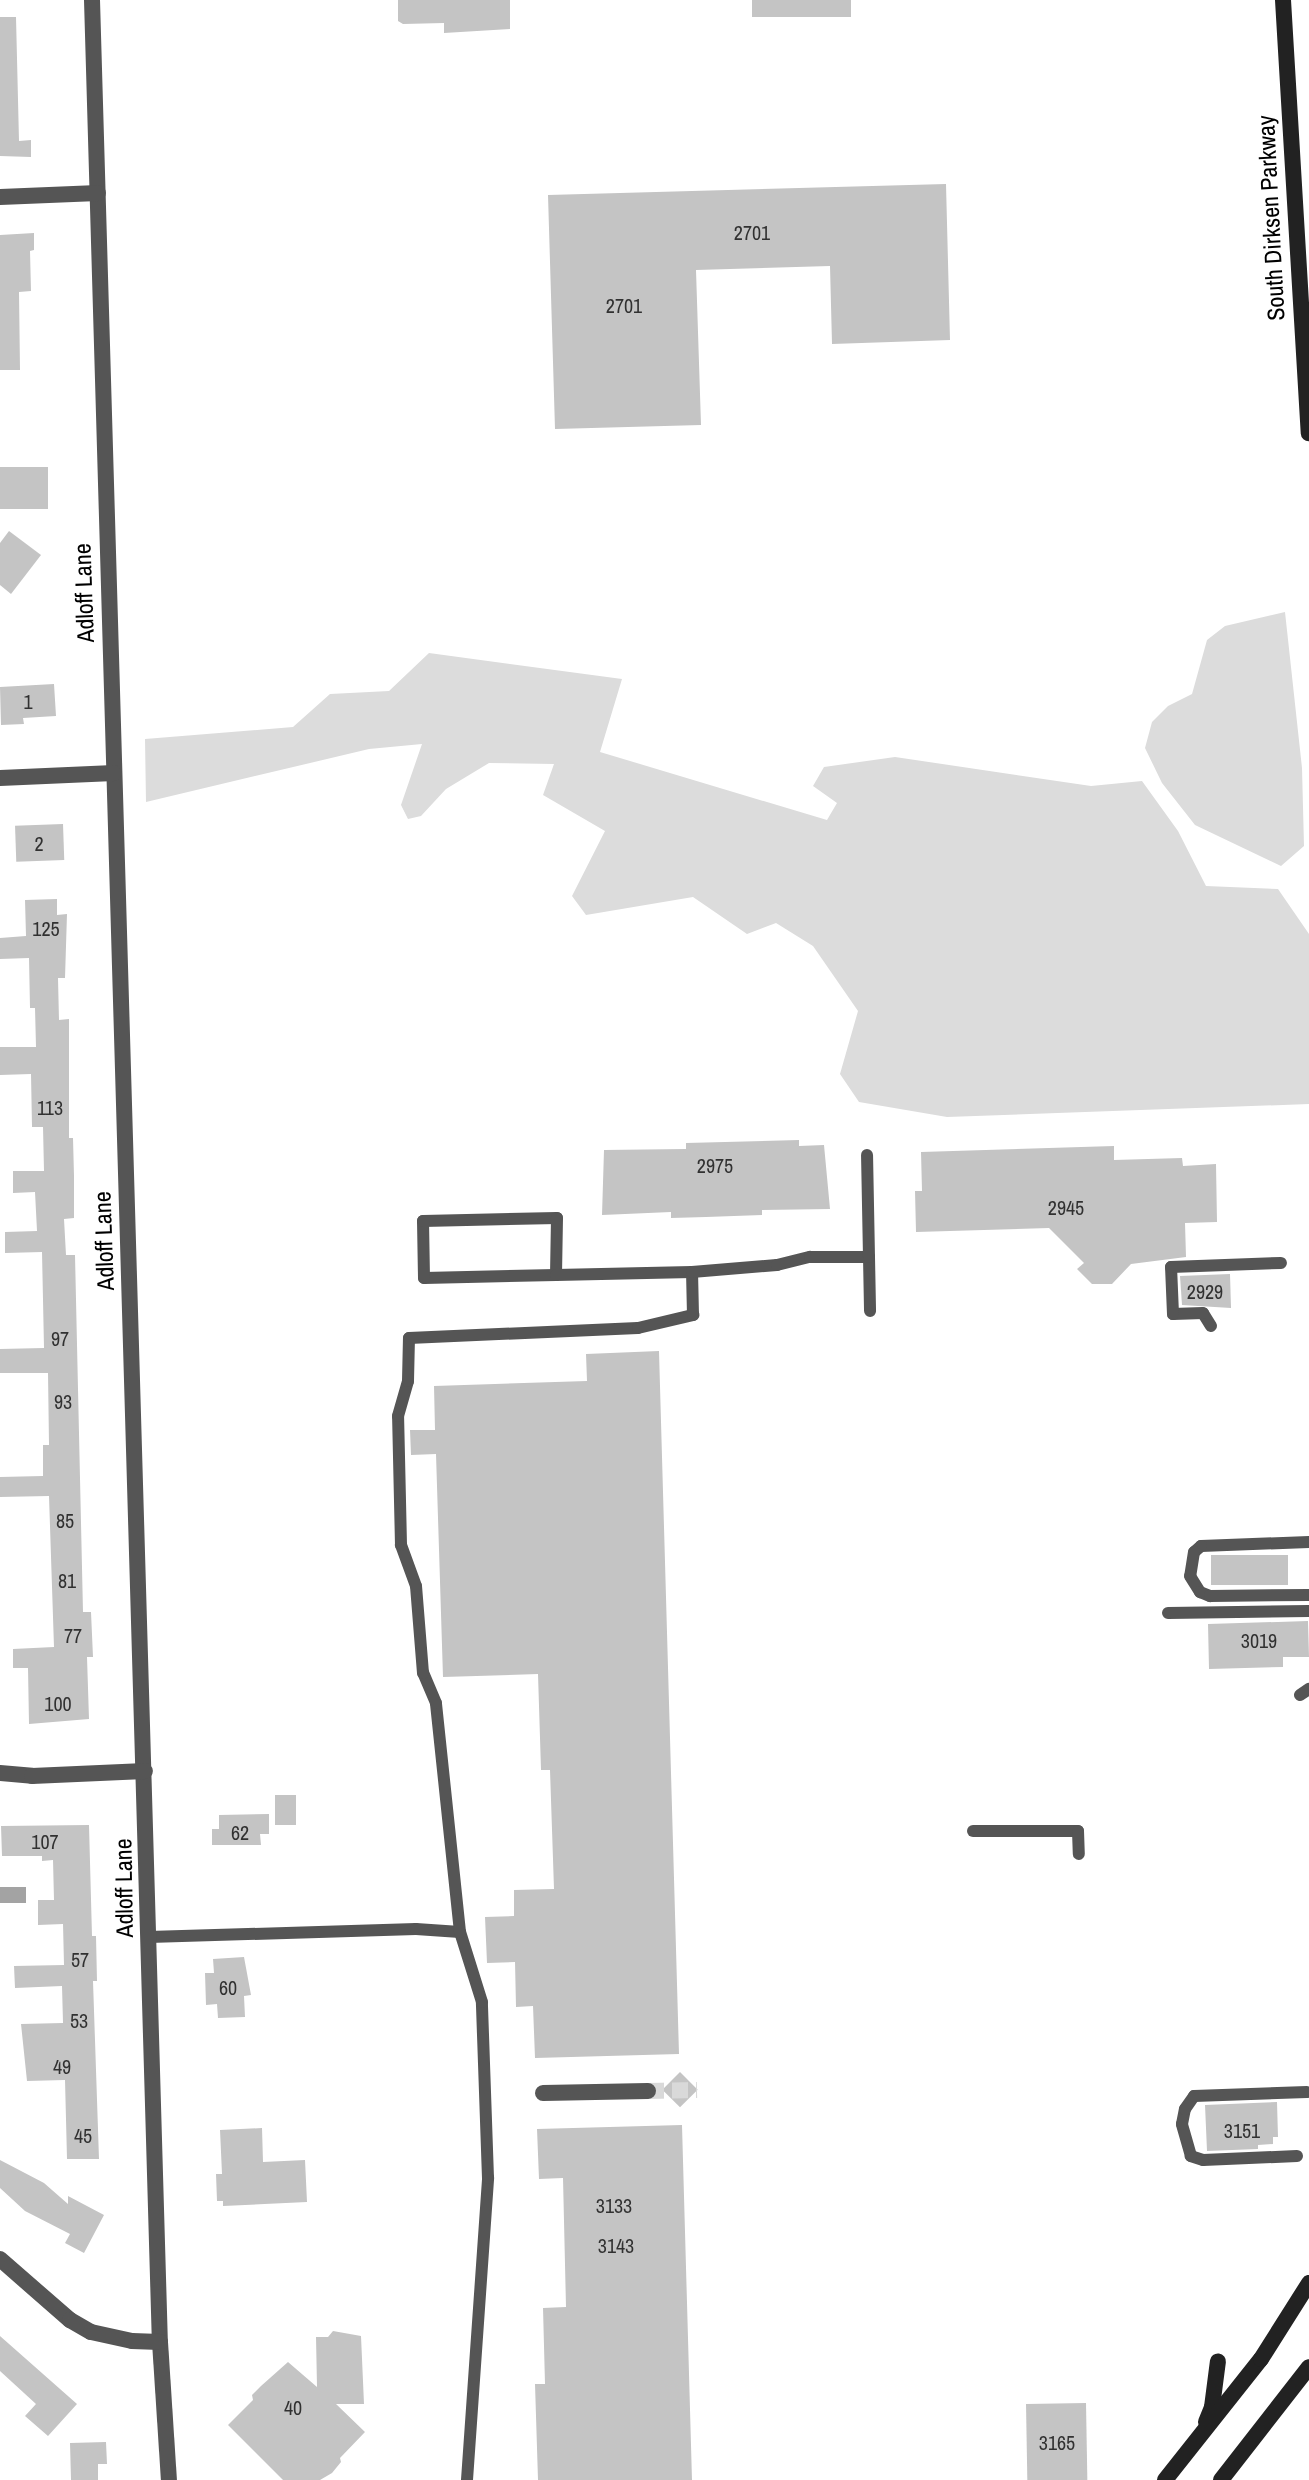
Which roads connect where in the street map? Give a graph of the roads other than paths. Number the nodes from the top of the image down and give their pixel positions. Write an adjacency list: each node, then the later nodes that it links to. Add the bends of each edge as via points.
1 (92, 0): 3 (street, Adloff Lane)
2 (1283, 0): 5 (main road, South Dirksen Parkway)
3 (98, 193): 4 (street); 6 (street, Adloff Lane)
4 (0, 197)
5 (1309, 433)
6 (114, 773): 7 (street); 19 (street, Adloff Lane)
7 (0, 778)
8 (867, 1155): 9 (lane)
9 (869, 1257): 11 (lane, via 810,1257); 13 (lane)
10 (1281, 1263): 14 (lane, via 1171,1267 1173,1314 1203,1313)
11 (692, 1272): 12 (lane); 23 (lane, via 693,1315 638,1328 409,1338 408,1381 398,1416 401,1545 416,1586 423,1673 436,1703)
12 (556, 1275): 12 (lane, via 424,1278 423,1221 557,1218)
13 (870, 1311)
14 (1211, 1326)
15 (1309, 1542): 16 (lane, via 1201,1546 1190,1571 1193,1586 1210,1596)
16 (1309, 1595)
17 (1309, 1611): 18 (lane)
18 (1168, 1613)
19 (145, 1771): 20 (street); 24 (street, Adloff Lane)
20 (0, 1773)
21 (973, 1831): 22 (lane, via 1078,1831)
22 (1079, 1854)
23 (460, 1932): 24 (lane); 36 (lane, via 482,2002 488,2178)
24 (149, 1937): 31 (street, Adloff Lane)
25 (648, 2091): 27 (street)
26 (1307, 2092): 28 (lane, via 1194,2096 1182,2124 1191,2156 1203,2160)
27 (543, 2093)
28 (1297, 2156)
29 (0, 2259): 31 (street, via 91,2332)
30 (1309, 2283): 34 (main road, via 1261,2359)
31 (160, 2342): 35 (street, Adloff Lane)
32 (1218, 2361): 34 (main road, via 1212,2407)
33 (1309, 2367): 38 (main road)
34 (1202, 2432): 37 (main road)
35 (169, 2480)
36 (467, 2480)
37 (1165, 2480)
38 (1221, 2480)

